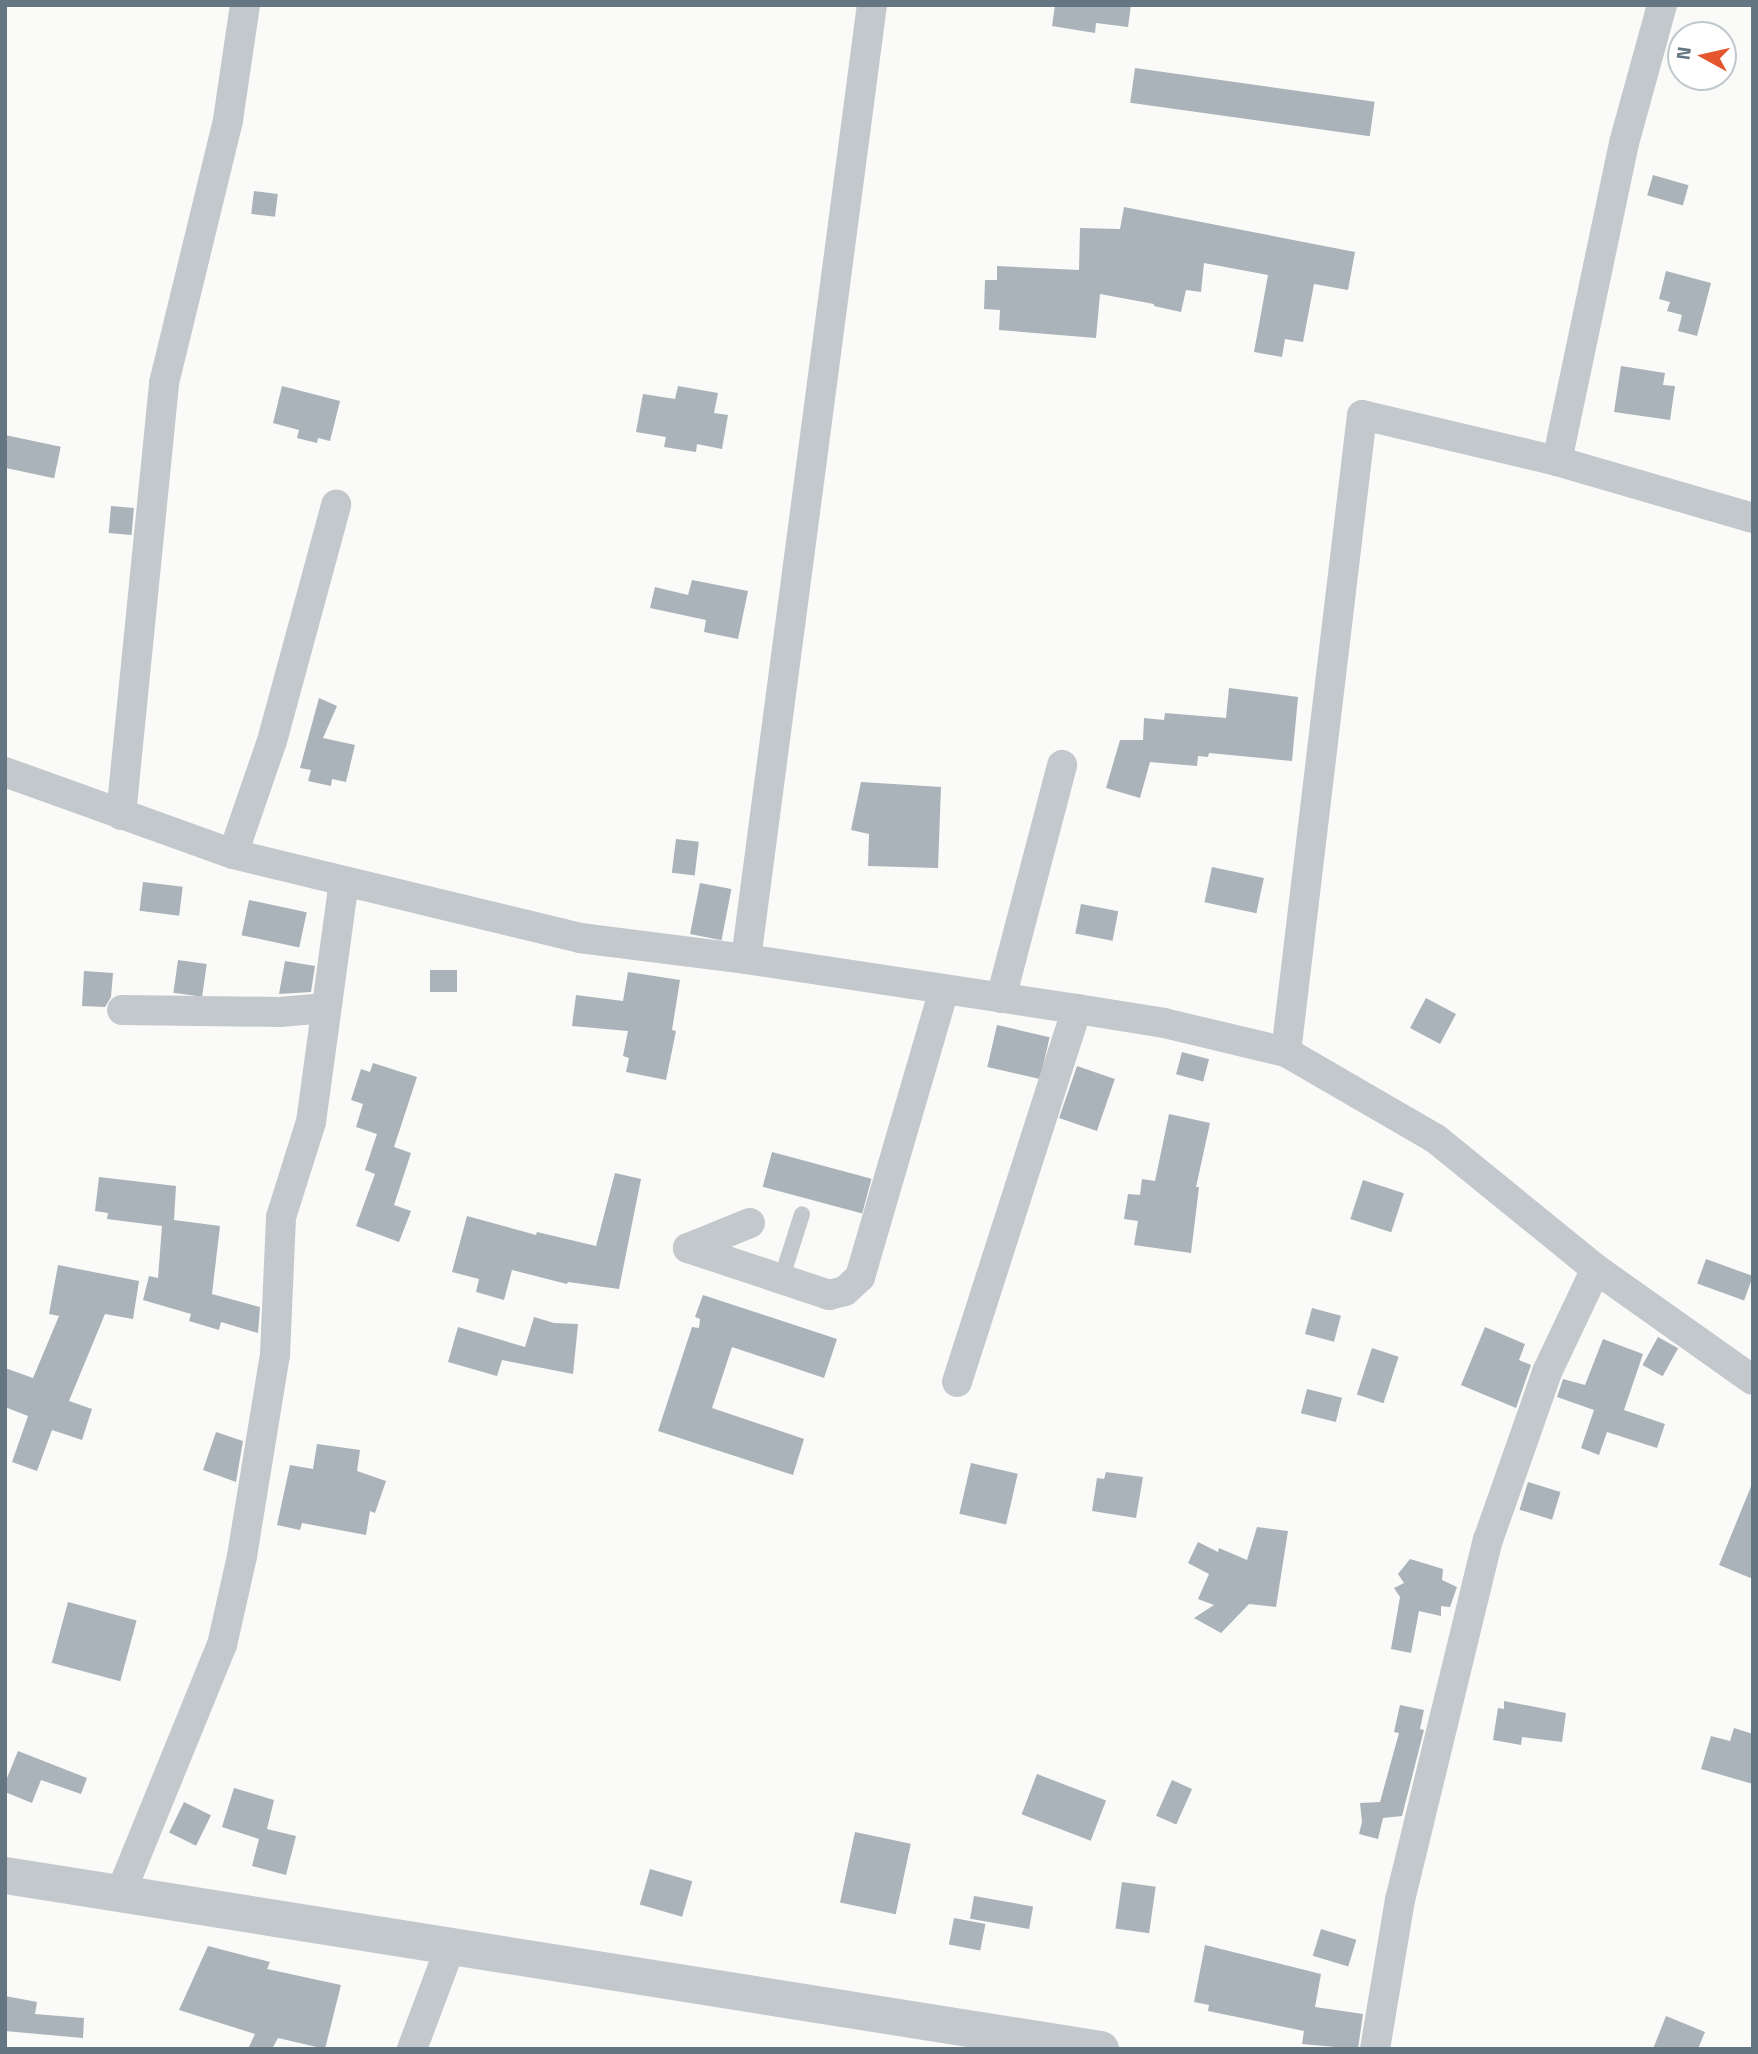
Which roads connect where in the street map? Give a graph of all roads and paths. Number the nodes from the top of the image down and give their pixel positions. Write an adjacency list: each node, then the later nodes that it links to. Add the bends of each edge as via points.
1 (245, 5): 9 (street, via 228,120 164,383)
2 (872, 5): 12 (street)
3 (1662, 5): 4 (street, via 1624,143)
4 (1557, 461): 6 (street); 18 (street, via 1362,415)
5 (336, 505): 10 (street, via 272,741)
6 (1753, 518)
7 (1062, 765): 14 (street)
8 (5, 772): 9 (street)
9 (121, 815): 10 (street)
10 (233, 854): 11 (street)
11 (344, 881): 12 (street, via 580,938); 15 (street)
12 (746, 959): 13 (street)
13 (944, 989): 14 (street); 22 (street, via 860,1277 845,1291 829,1295)
14 (1001, 998): 16 (street)
15 (326, 1008): 17 (street, via 280,1012); 26 (street, via 312,1122 281,1217 275,1355 228,1620 222,1645)
16 (1077, 1009): 18 (street, via 1164,1023); 24 (street)
17 (122, 1010)
18 (1286, 1052): 21 (street, via 1436,1139)
19 (802, 1214): 22 (lane)
20 (750, 1223): 22 (street, via 688,1248)
21 (1596, 1269): 23 (street); 30 (street, via 1547,1372 1488,1540 1400,1900)
22 (781, 1280)
23 (1753, 1380)
24 (957, 1382)
25 (5, 1875): 26 (street)
26 (121, 1892): 27 (street)
27 (451, 1945): 28 (street); 29 (street)
28 (412, 2049)
29 (1100, 2049)
30 (1375, 2049)

